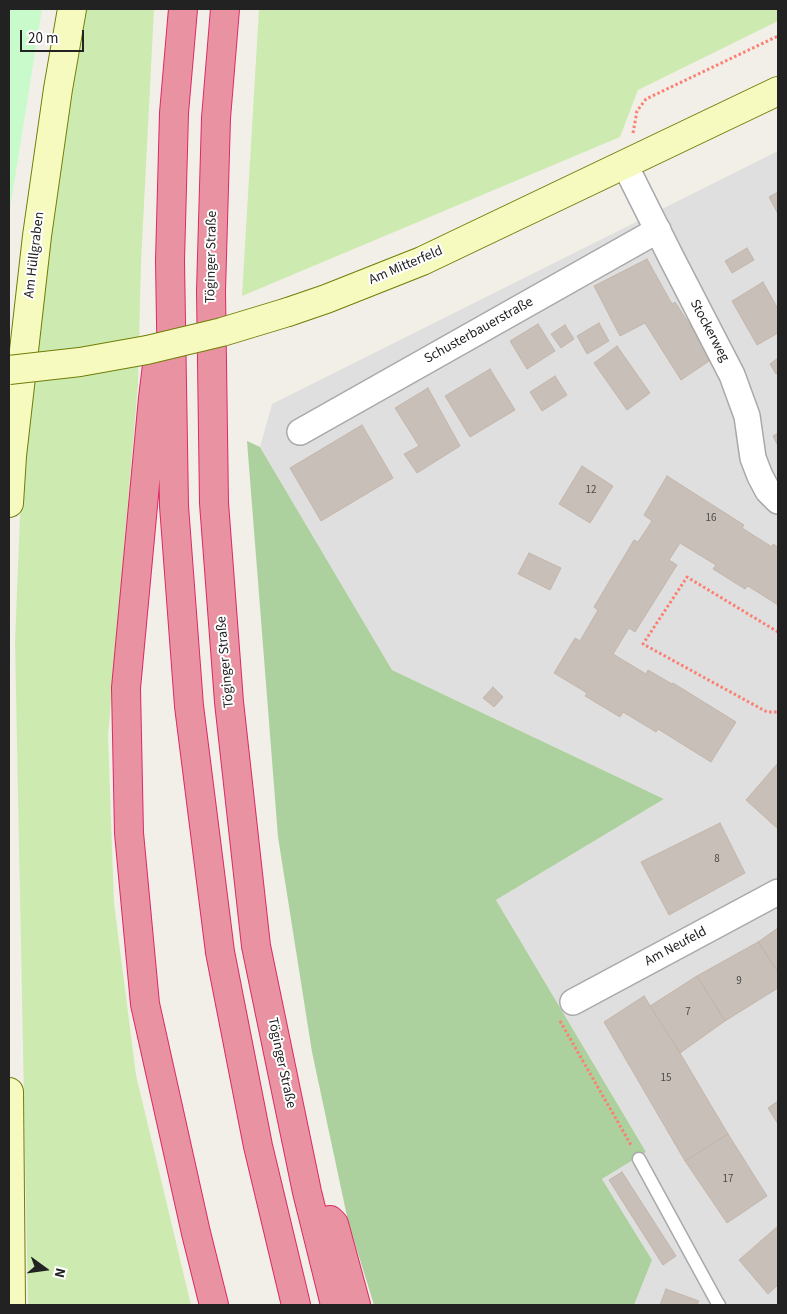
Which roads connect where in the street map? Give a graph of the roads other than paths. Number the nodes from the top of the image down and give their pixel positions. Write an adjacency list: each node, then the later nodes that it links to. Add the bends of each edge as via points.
1 (72, 9): 10 (street, Am Hüllgraben, via 37,236)
2 (183, 9): 7 (highway, via 174,113)
3 (225, 9): 16 (highway, Töginger Straße, via 216,118 211,291 214,503 229,702 256,946)
4 (778, 91): 5 (street, Am Mitterfeld)
5 (624, 165): 6 (street, Stockerweg); 8 (street, Am Mitterfeld, bridge, via 422,261 288,312 147,350)
6 (658, 230): 9 (street, Schusterbauerstraße); 11 (street, Stockerweg, via 732,375 747,416 753,458 768,492)
7 (170, 261): 19 (highway, via 153,398 126,688 129,832 145,1004); 20 (highway, via 174,506 190,706 220,952 258,1146)
8 (9, 370)
9 (300, 432)
10 (9, 501)
11 (778, 501)
12 (778, 892): 13 (street, Am Neufeld)
13 (573, 1002)
14 (9, 1092): 18 (street)
15 (639, 1159): 17 (lane)
16 (307, 1192): 21 (highway, Töginger Straße); 22 (highway, via 334,1224)
17 (717, 1304)
18 (11, 1305)
19 (214, 1305)
20 (296, 1305)
21 (336, 1305)
22 (356, 1305)

